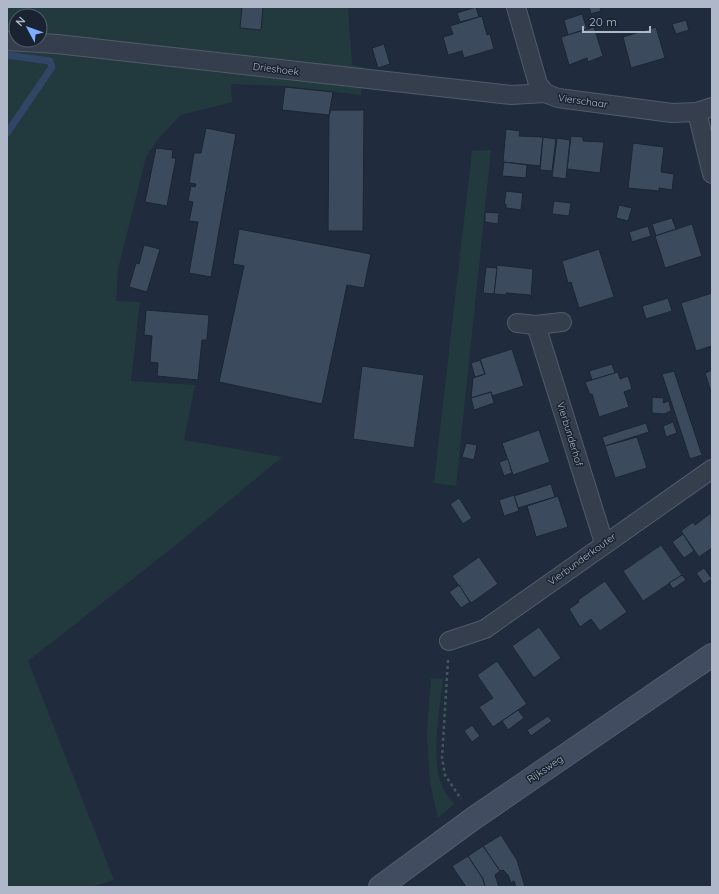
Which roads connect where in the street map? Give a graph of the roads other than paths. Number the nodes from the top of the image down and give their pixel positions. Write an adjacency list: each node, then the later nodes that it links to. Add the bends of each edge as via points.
1 (516, 7): 3 (street, Vierschaar, via 538,84)
2 (7, 41): 3 (street, Drieshoek, via 57,44 511,95)
3 (546, 93): 4 (street, Vierschaar, via 558,98 672,113)
4 (704, 109): 5 (street)
5 (712, 174)
6 (562, 322): 8 (street)
7 (517, 323): 8 (street)
8 (536, 325): 10 (street, Vierbunderhof)
9 (712, 469): 10 (street, Vierbunderkouter)
10 (604, 543): 11 (street, Vierbunderkouter, via 485,629)
11 (449, 641)
12 (712, 655): 13 (main road, Rijksweg, via 474,818)
13 (380, 887)

